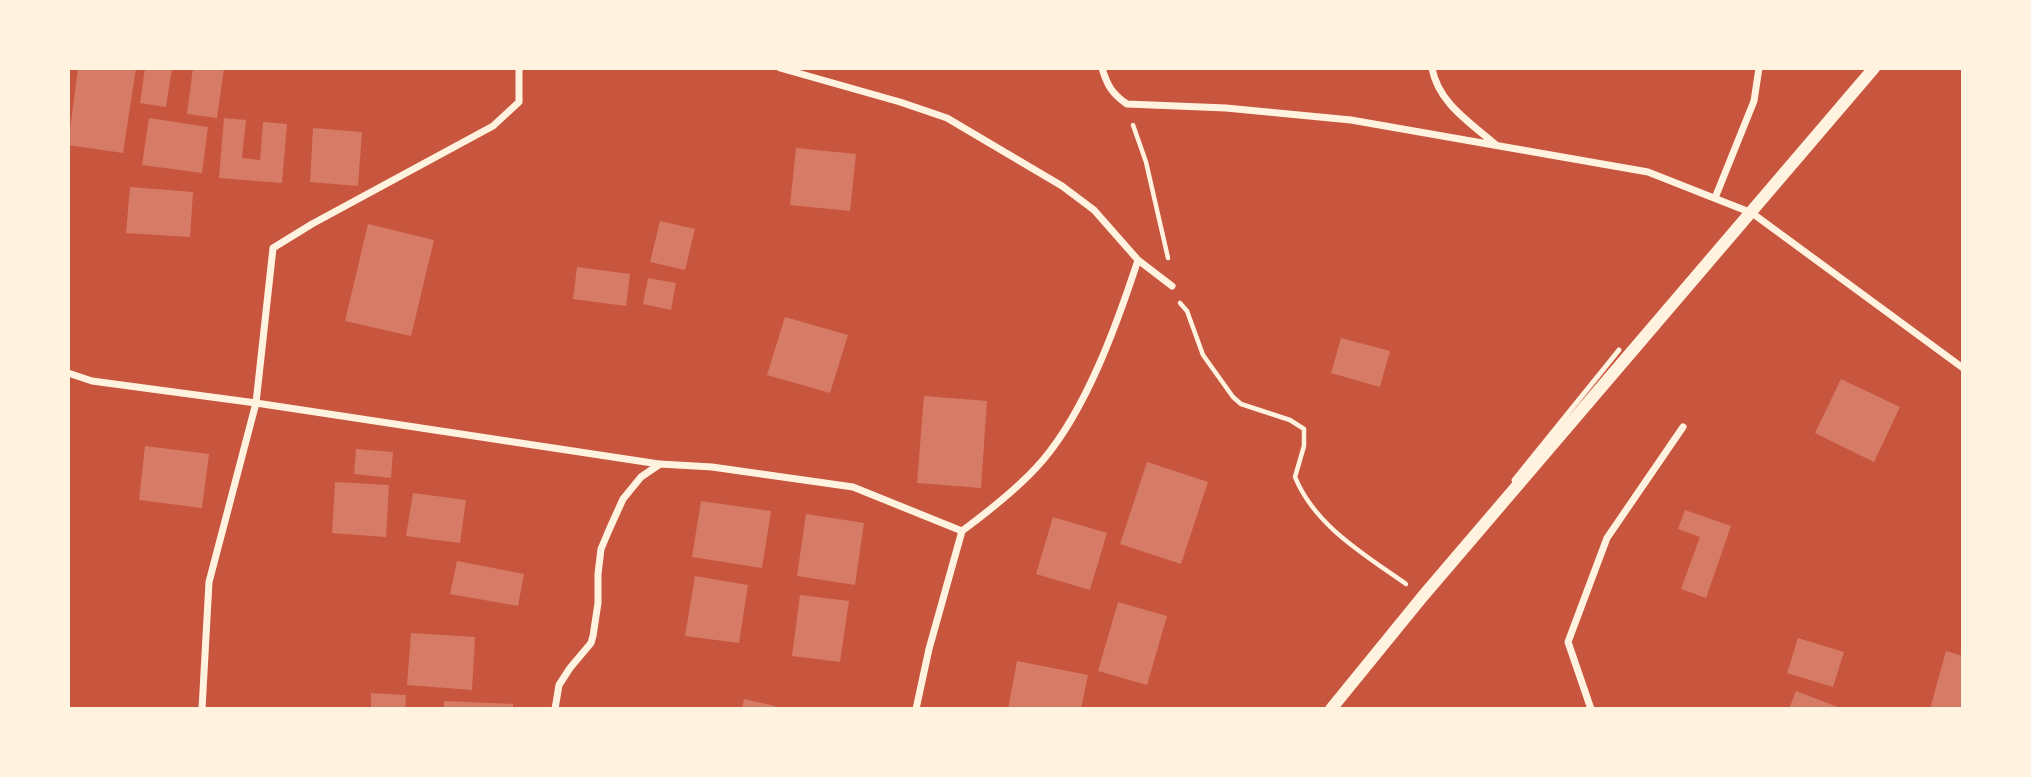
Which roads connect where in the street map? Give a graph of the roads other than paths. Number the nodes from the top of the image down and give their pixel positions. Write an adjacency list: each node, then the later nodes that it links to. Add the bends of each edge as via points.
1 (519, 68): 15 (street, via 519,102 493,126 273,248)
2 (780, 68): 10 (street, via 947,118 1073,194 1094,210)
3 (1102, 68): 7 (street, via 1107,85 1127,104 1351,120)
4 (1432, 68): 7 (street, via 1443,97)
5 (1759, 68): 8 (street, via 1754,101)
6 (1874, 68): 9 (street)
7 (1496, 146): 8 (street, via 1648,172)
8 (1715, 198): 9 (street)
9 (1752, 213): 13 (street); 22 (street)
10 (1138, 260): 11 (street); 18 (street, via 1107,343 1064,433 1042,462)
11 (1172, 286)
12 (1619, 350): 22 (lane)
13 (1963, 368)
14 (68, 373): 15 (street, via 92,381)
15 (256, 403): 17 (street); 19 (street, via 209,582)
16 (1683, 427): 23 (street, via 1606,538 1568,642)
17 (660, 464): 18 (street, via 853,487); 20 (street, via 623,499 609,530 601,549 591,643 559,685)
18 (962, 531): 21 (street)
19 (202, 709)
20 (555, 709)
21 (916, 709)
22 (1331, 709)
23 (1591, 709)

